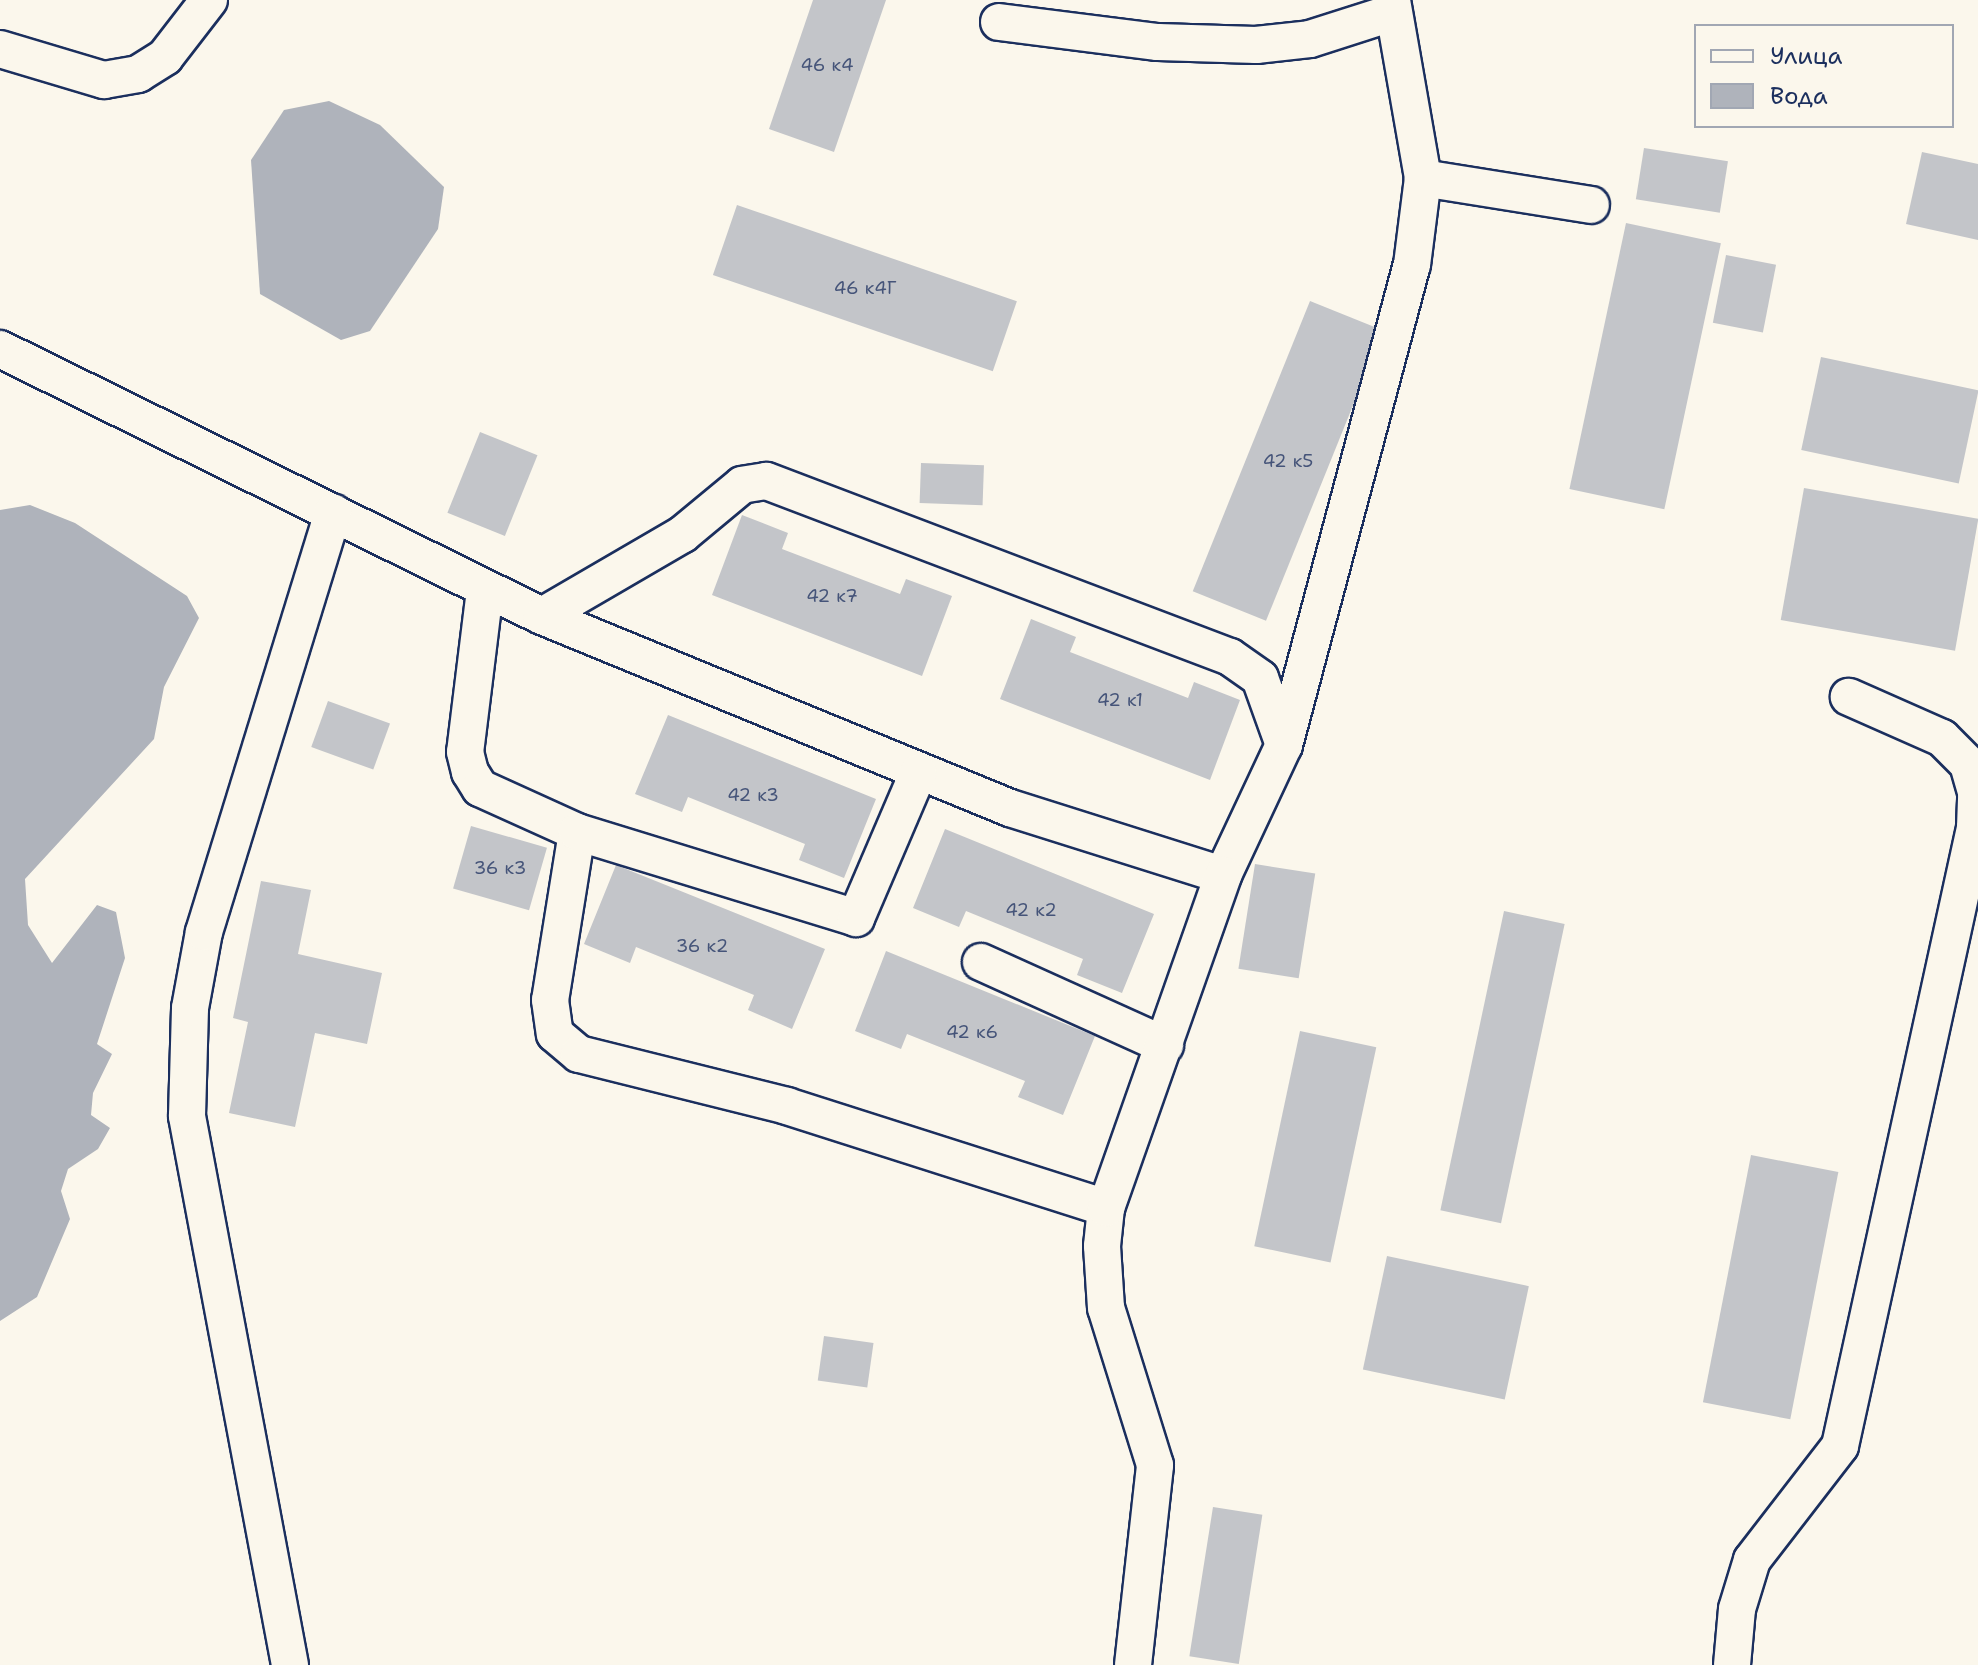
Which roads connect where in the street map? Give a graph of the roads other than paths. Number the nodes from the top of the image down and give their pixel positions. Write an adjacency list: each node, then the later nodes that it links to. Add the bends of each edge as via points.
1 (209, 0): 4 (street, via 165,57 138,74 104,80)
2 (1391, 6): 3 (street, via 1310,39 1256,45 1158,42); 5 (street)
3 (999, 22)
4 (0, 49)
5 (1423, 178): 6 (street); 12 (street, via 1412,265)
6 (1591, 205)
7 (0, 349): 8 (street)
8 (333, 512): 9 (street); 19 (street, via 204,932 190,1008 187,1116)
9 (485, 590): 10 (street); 14 (street, via 465,752 470,772 480,788)
10 (542, 616): 12 (street, via 683,534 742,485 766,481 1230,657 1260,678); 13 (street)
11 (1849, 697): 21 (street, via 1942,738 1968,764 1976,792 1975,828 1840,1446 1752,1560 1737,1609)
12 (1284, 745): 15 (street)
13 (918, 773): 14 (street, via 856,918); 15 (street, via 1010,808)
14 (577, 832): 18 (street, via 550,1000 555,1034 579,1054 787,1106)
15 (1223, 875): 17 (street)
16 (981, 962): 17 (street)
17 (1165, 1045): 18 (street)
18 (1106, 1208): 20 (street, via 1106,1308 1155,1465)
19 (290, 1665)
20 (1133, 1665)
21 (1732, 1665)

